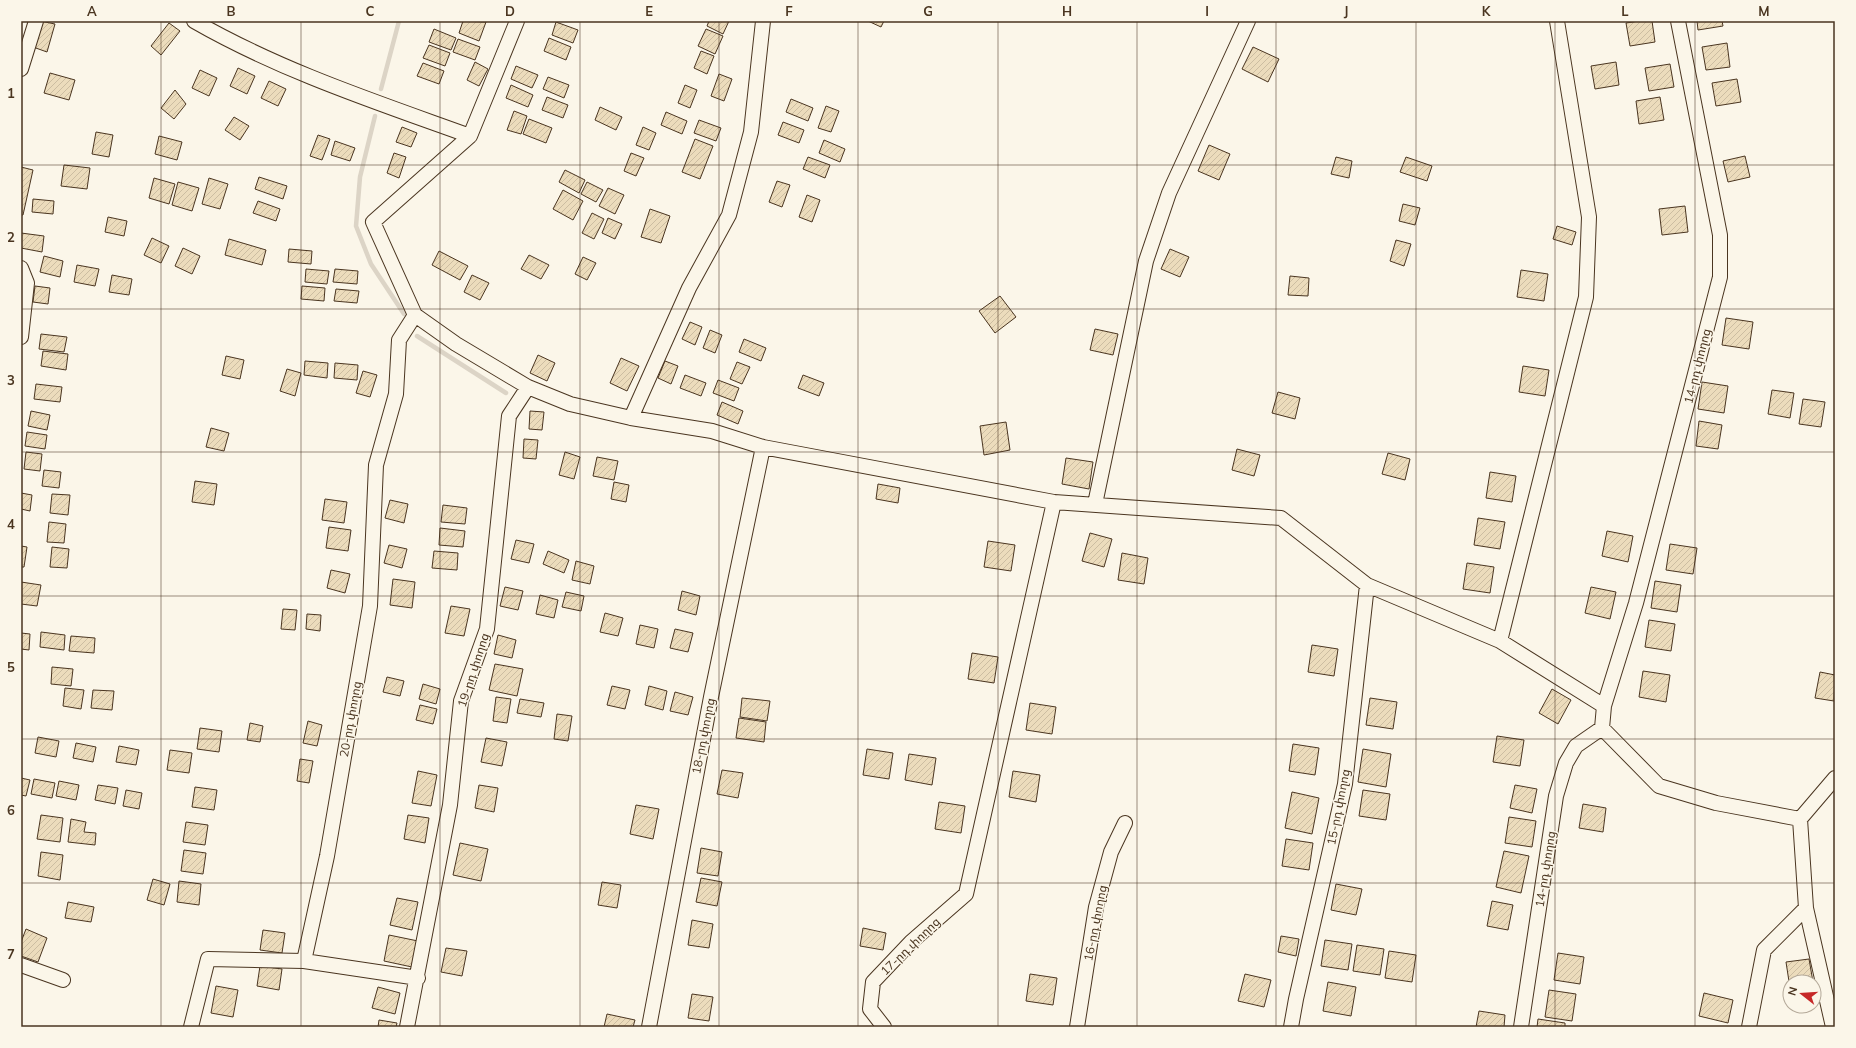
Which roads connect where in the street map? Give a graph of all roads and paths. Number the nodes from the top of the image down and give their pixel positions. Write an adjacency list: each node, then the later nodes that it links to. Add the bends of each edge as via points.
1 (36, 21): 8 (street)
2 (194, 21): 9 (street, via 222,37 306,76)
3 (517, 21): 9 (street)
4 (762, 21): 15 (street, via 751,132 729,215 689,288)
5 (1248, 21): 18 (street, via 1169,193 1146,261)
6 (1557, 21): 20 (street, via 1589,217 1586,297)
7 (1678, 21): 21 (street, 14-րդ փողոց, via 1720,235 1720,277 1636,602)
8 (21, 69)
9 (470, 136): 12 (street, via 373,222)
10 (21, 268): 11 (street)
11 (24, 287): 13 (street)
12 (414, 315): 14 (street); 27 (street, 20-րդ փողոց, via 399,340 396,394 376,465 370,606 327,856)
13 (21, 337)
14 (528, 388): 15 (street, via 570,404); 29 (street, 19-րդ փողոց, via 509,416 487,629 461,701 450,806)
15 (631, 418): 16 (street, via 712,431)
16 (763, 447): 17 (street); 33 (street, 18-րդ փողոց, via 711,697)
17 (1054, 502): 18 (street); 34 (street, 17-րդ փողոց, via 966,894 911,942 873,982 870,1009)
18 (1095, 504): 19 (street, via 1281,518)
19 (1368, 585): 20 (street); 36 (street, 15-րդ փողոց, via 1344,784)
20 (1500, 641): 21 (street)
21 (1604, 706): 22 (street, 14-րդ փողոց)
22 (1602, 728): 24 (street, via 1659,786 1716,803); 37 (street, 14-րդ փողոց, via 1576,746 1566,763 1556,796)
23 (1835, 778): 24 (street)
24 (1800, 819): 26 (street)
25 (1125, 823): 35 (street, 16-րդ փողոց, via 1111,852 1096,907)
26 (1806, 908): 38 (street, via 1764,950); 39 (street)
27 (304, 961): 29 (street); 31 (street, via 208,959)
28 (21, 965): 30 (street)
29 (418, 978): 32 (street, 19-րդ փողոց)
30 (63, 980)
31 (192, 1027)
32 (407, 1027)
33 (649, 1027)
34 (884, 1027)
35 (1077, 1027)
36 (1291, 1027)
37 (1521, 1027)
38 (1749, 1027)
39 (1833, 1027)

